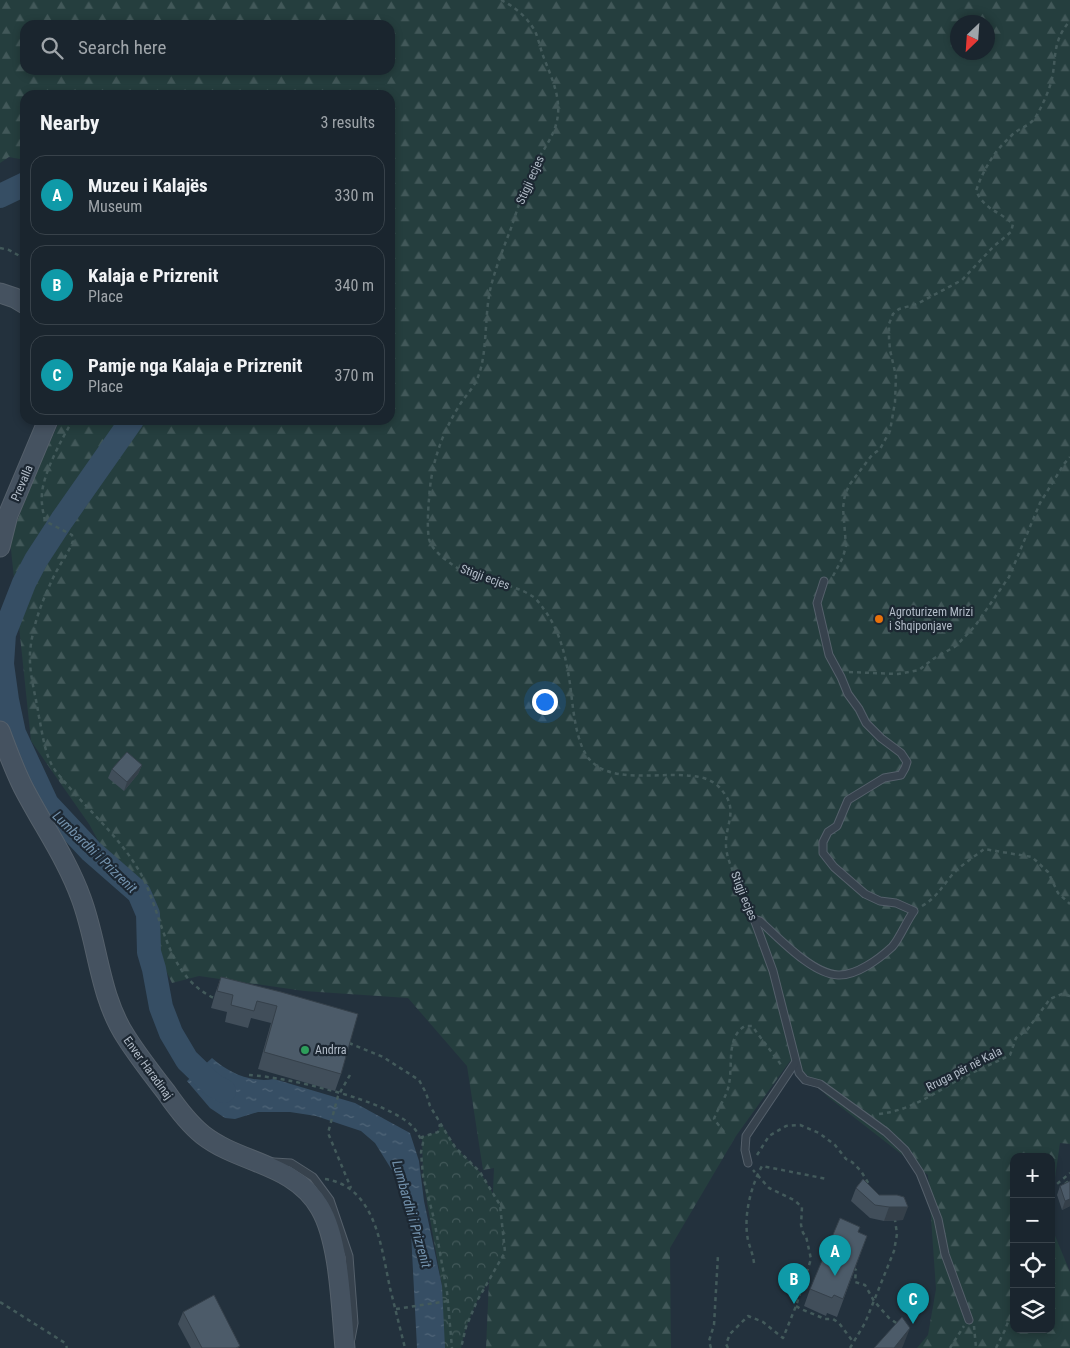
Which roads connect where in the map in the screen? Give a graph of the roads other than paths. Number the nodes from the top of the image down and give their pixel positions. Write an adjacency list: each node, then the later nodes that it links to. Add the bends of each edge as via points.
1 (0, 293): 2 (main road)
2 (20, 301)
3 (46, 425): 4 (main road, Prevalla, via 8,515)
4 (0, 547)
5 (824, 581): 7 (lane, Stigji ecjes, via 817,603 828,655 866,723 901,753 906,762 901,774 884,778 848,800 836,826 822,842 822,854 865,894 914,911 893,946 863,968 839,975 825,972 790,950 754,918 773,971)
6 (0, 732): 8 (main road, Enver Haradinaj, via 23,786 81,896 100,973 124,1035 186,1120 212,1141)
7 (795, 1063): 9 (lane, via 746,1136); 10 (lane, via 805,1080 820,1084 886,1132 905,1150 920,1173 938,1219 945,1254)
8 (259, 1162): 11 (main road, Enver Haradinaj, via 291,1178 320,1208 336,1258); 12 (lane, via 291,1163 313,1177 330,1200 349,1256 354,1323)
9 (748, 1163)
10 (969, 1320)
11 (345, 1348)
12 (350, 1348)

